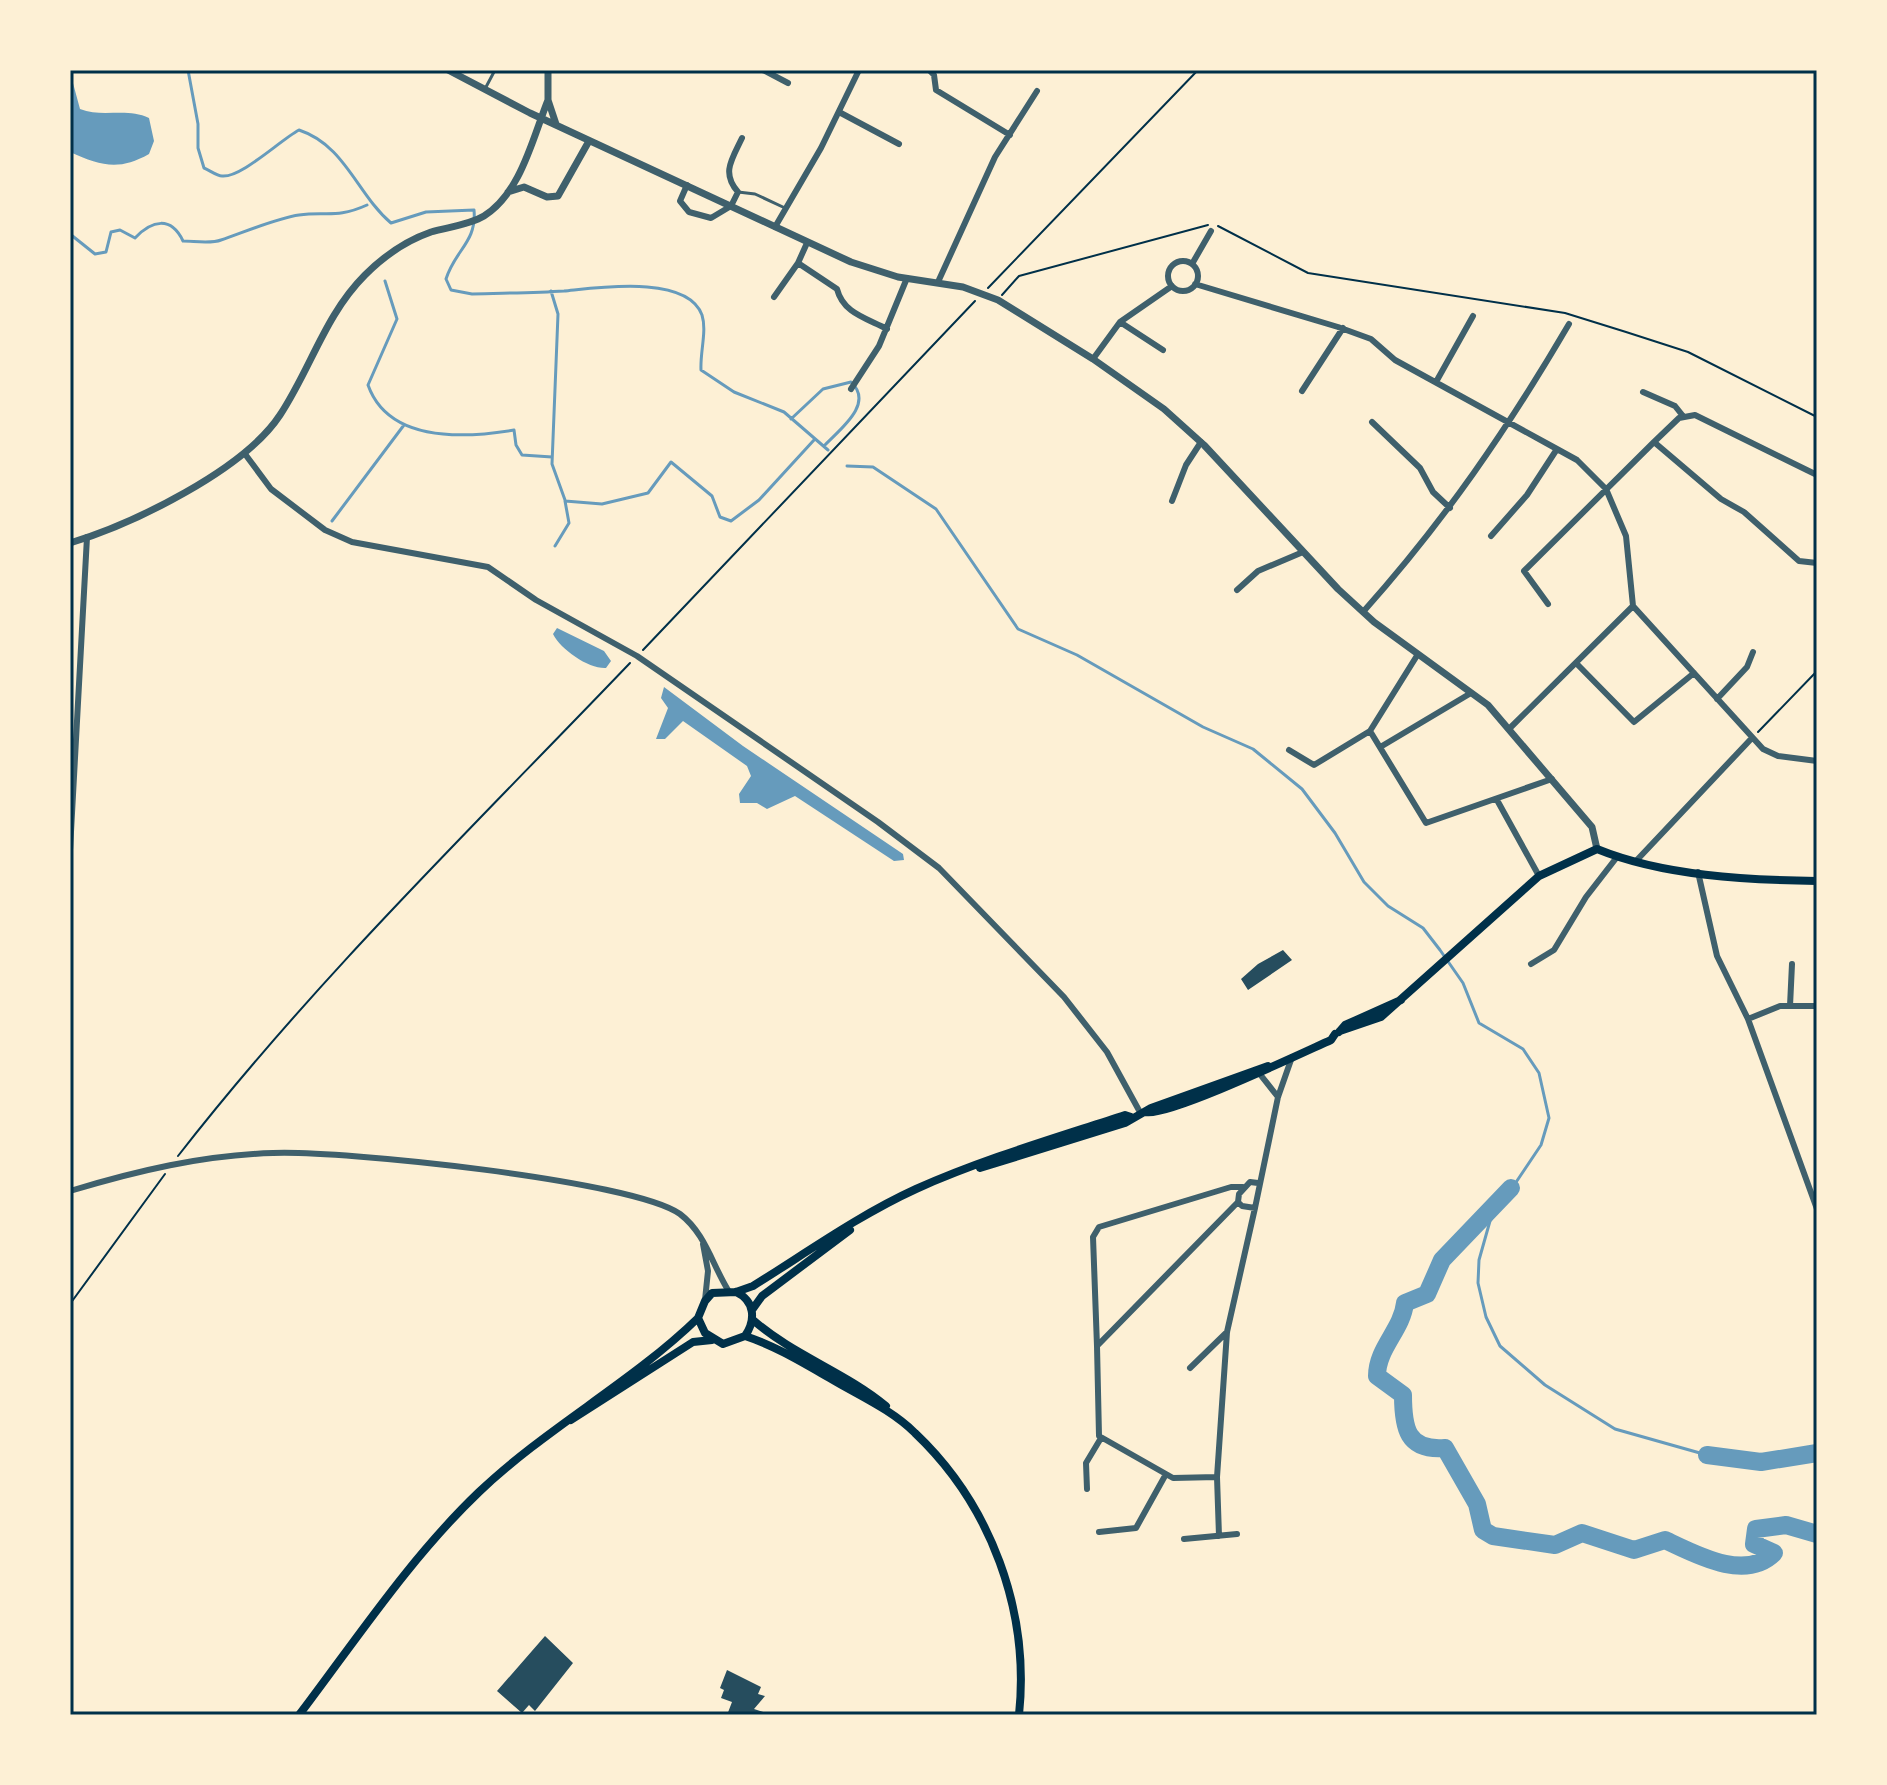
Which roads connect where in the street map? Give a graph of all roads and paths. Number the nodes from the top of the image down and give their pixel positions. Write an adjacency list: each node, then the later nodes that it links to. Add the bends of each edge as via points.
1 (448, 70): 9 (street)
2 (495, 70): 9 (lane)
3 (548, 70): 11 (street)
4 (763, 70): 8 (street)
5 (859, 70): 12 (street)
6 (929, 70): 15 (street, via 936,90)
7 (1198, 70): 35 (path)
8 (788, 83)
9 (484, 90): 13 (street)
10 (1037, 91): 15 (street)
11 (548, 100): 13 (street); 14 (street)
12 (839, 112): 18 (street); 25 (street)
13 (543, 119): 14 (street); 19 (street)
14 (557, 126): 17 (street)
15 (1010, 135): 32 (street)
16 (742, 138): 22 (street, via 727,169)
17 (589, 141): 20 (street); 21 (street, via 558,196)
18 (899, 144)
19 (518, 173): 21 (street); 23 (street)
20 (687, 185): 24 (street); 24 (street, via 680,201 689,212 711,218)
21 (524, 187): 23 (street)
22 (738, 192): 24 (street); 25 (lane)
23 (503, 196): 56 (street, via 484,216 404,243 350,291 282,412)
24 (731, 206): 26 (street)
25 (785, 208): 26 (street)
26 (775, 227): 28 (street)
27 (1211, 231): 30 (street)
28 (807, 243): 29 (street); 31 (street)
29 (798, 263): 36 (street); 42 (street, via 837,289 841,304)
30 (1192, 264): 33 (street, via 1198,275); 34 (street, via 1179,261 1171,267)
31 (907, 278): 32 (street); 42 (street)
32 (938, 282): 35 (street)
33 (1195, 284): 34 (street, via 1183,291); 41 (street)
34 (1172, 286): 39 (street)
35 (983, 293): 37 (street); 72 (path)
36 (774, 297)
37 (998, 300): 44 (street); 50 (path, via 1019,276 1211,225 1308,273 1565,313 1626,332 1688,352)
38 (1473, 316): 45 (street)
39 (1120, 322): 43 (street); 44 (street)
40 (1569, 324): 52 (street)
41 (1343, 328): 45 (street, via 1371,339 1395,360); 47 (street)
42 (887, 329): 46 (street)
43 (1163, 350)
44 (1093, 359): 53 (street)
45 (1436, 382): 52 (street)
46 (851, 389)
47 (1302, 391)
48 (1643, 392): 49 (street, via 1675,406)
49 (1683, 416): 54 (street); 57 (street, via 1695,415)
50 (1817, 417)
51 (1372, 422): 60 (street, via 1420,468)
52 (1512, 422): 55 (street); 60 (street)
53 (1201, 442): 59 (street); 64 (street)
54 (1654, 442): 58 (street); 65 (street, via 1799,561)
55 (1557, 449): 58 (street, via 1577,460); 61 (street)
56 (245, 454): 62 (street, via 147,512); 72 (street, via 271,489 325,530 352,542 488,567)
57 (1817, 475)
58 (1606, 489): 67 (street, via 1524,571); 68 (street, via 1626,536)
59 (1172, 501)
60 (1450, 508): 69 (street)
61 (1491, 536)
62 (87, 537): 63 (street); 87 (street)
63 (70, 543)
64 (1303, 552): 66 (street, via 1258,571); 69 (street)
65 (1817, 563)
66 (1237, 590)
67 (1548, 604)
68 (1633, 606): 73 (street); 75 (street)
69 (1363, 612): 71 (street)
70 (1753, 652): 77 (street, via 1747,667)
71 (1418, 654): 76 (street); 79 (street)
72 (637, 656): 102 (street, via 939,868 1088,1025 1122,1075); 103 (path, via 236,1081)
73 (1576, 663): 75 (street, via 1634,722); 78 (street)
74 (1817, 671): 80 (path)
75 (1694, 673): 77 (street)
76 (1471, 693): 78 (street); 81 (street)
77 (1717, 699): 80 (street)
78 (1510, 728): 84 (street)
79 (1370, 731): 81 (street); 82 (street, via 1314,765)
80 (1751, 739): 83 (street, via 1778,756); 89 (street)
81 (1382, 746): 85 (street, via 1426,823)
82 (1289, 750)
83 (1817, 761)
84 (1552, 779): 85 (street); 86 (street, via 1592,827)
85 (1497, 800): 91 (street)
86 (1597, 849): 88 (main road); 91 (main road)
87 (70, 850)
88 (1617, 857): 89 (main road); 93 (street, via 1554,950)
89 (1636, 861): 90 (main road)
90 (1698, 872): 92 (main road); 97 (street, via 1717,956)
91 (1539, 876): 98 (main road, via 1381,1017)
92 (1817, 881)
93 (1531, 964)
94 (1792, 964): 95 (street)
95 (1790, 1006): 96 (street); 97 (street, via 1771,1007)
96 (1817, 1006)
97 (1748, 1019): 109 (street)
98 (1292, 1055): 99 (main road); 101 (street)
99 (1268, 1066): 100 (main road); 102 (main road)
100 (1259, 1073): 101 (street); 102 (main road)
101 (1278, 1097): 104 (street)
102 (1139, 1114): 110 (main road, via 919,1188)
103 (173, 1163): 106 (street); 111 (street, via 272,1153 353,1156 564,1183 668,1207); 114 (path)
104 (1258, 1183): 105 (street); 108 (street)
105 (1243, 1187): 107 (street); 121 (street, via 1099,1227 1093,1237)
106 (70, 1191)
107 (1238, 1202): 108 (street); 121 (street)
108 (1255, 1208): 118 (street)
109 (1817, 1209)
110 (874, 1213): 112 (main road, via 753,1286); 115 (main road, via 762,1296)
111 (702, 1240): 112 (street); 113 (street, via 708,1271)
112 (732, 1291): 113 (main road, via 712,1293); 115 (main road)
113 (705, 1301): 116 (main road)
114 (70, 1304)
115 (752, 1310): 117 (main road)
116 (698, 1318): 120 (main road); 124 (main road)
117 (753, 1320): 119 (main road); 123 (main road, via 857,1384)
118 (1227, 1332): 122 (street); 127 (street)
119 (745, 1336): 120 (main road, via 727,1344); 123 (main road)
120 (712, 1340): 124 (main road, via 693,1342)
121 (1097, 1346): 125 (street)
122 (1190, 1368)
123 (895, 1416): 134 (main road, via 946,1466 994,1547 1019,1633)
124 (560, 1426): 133 (main road, via 449,1522)
125 (1101, 1438): 126 (street); 128 (street, via 1086,1463)
126 (1166, 1474): 127 (street); 129 (street, via 1136,1528)
127 (1217, 1477): 131 (street)
128 (1087, 1489)
129 (1099, 1532)
130 (1237, 1534): 131 (street)
131 (1219, 1536): 132 (street)
132 (1184, 1539)
133 (299, 1715)
134 (1019, 1715)

